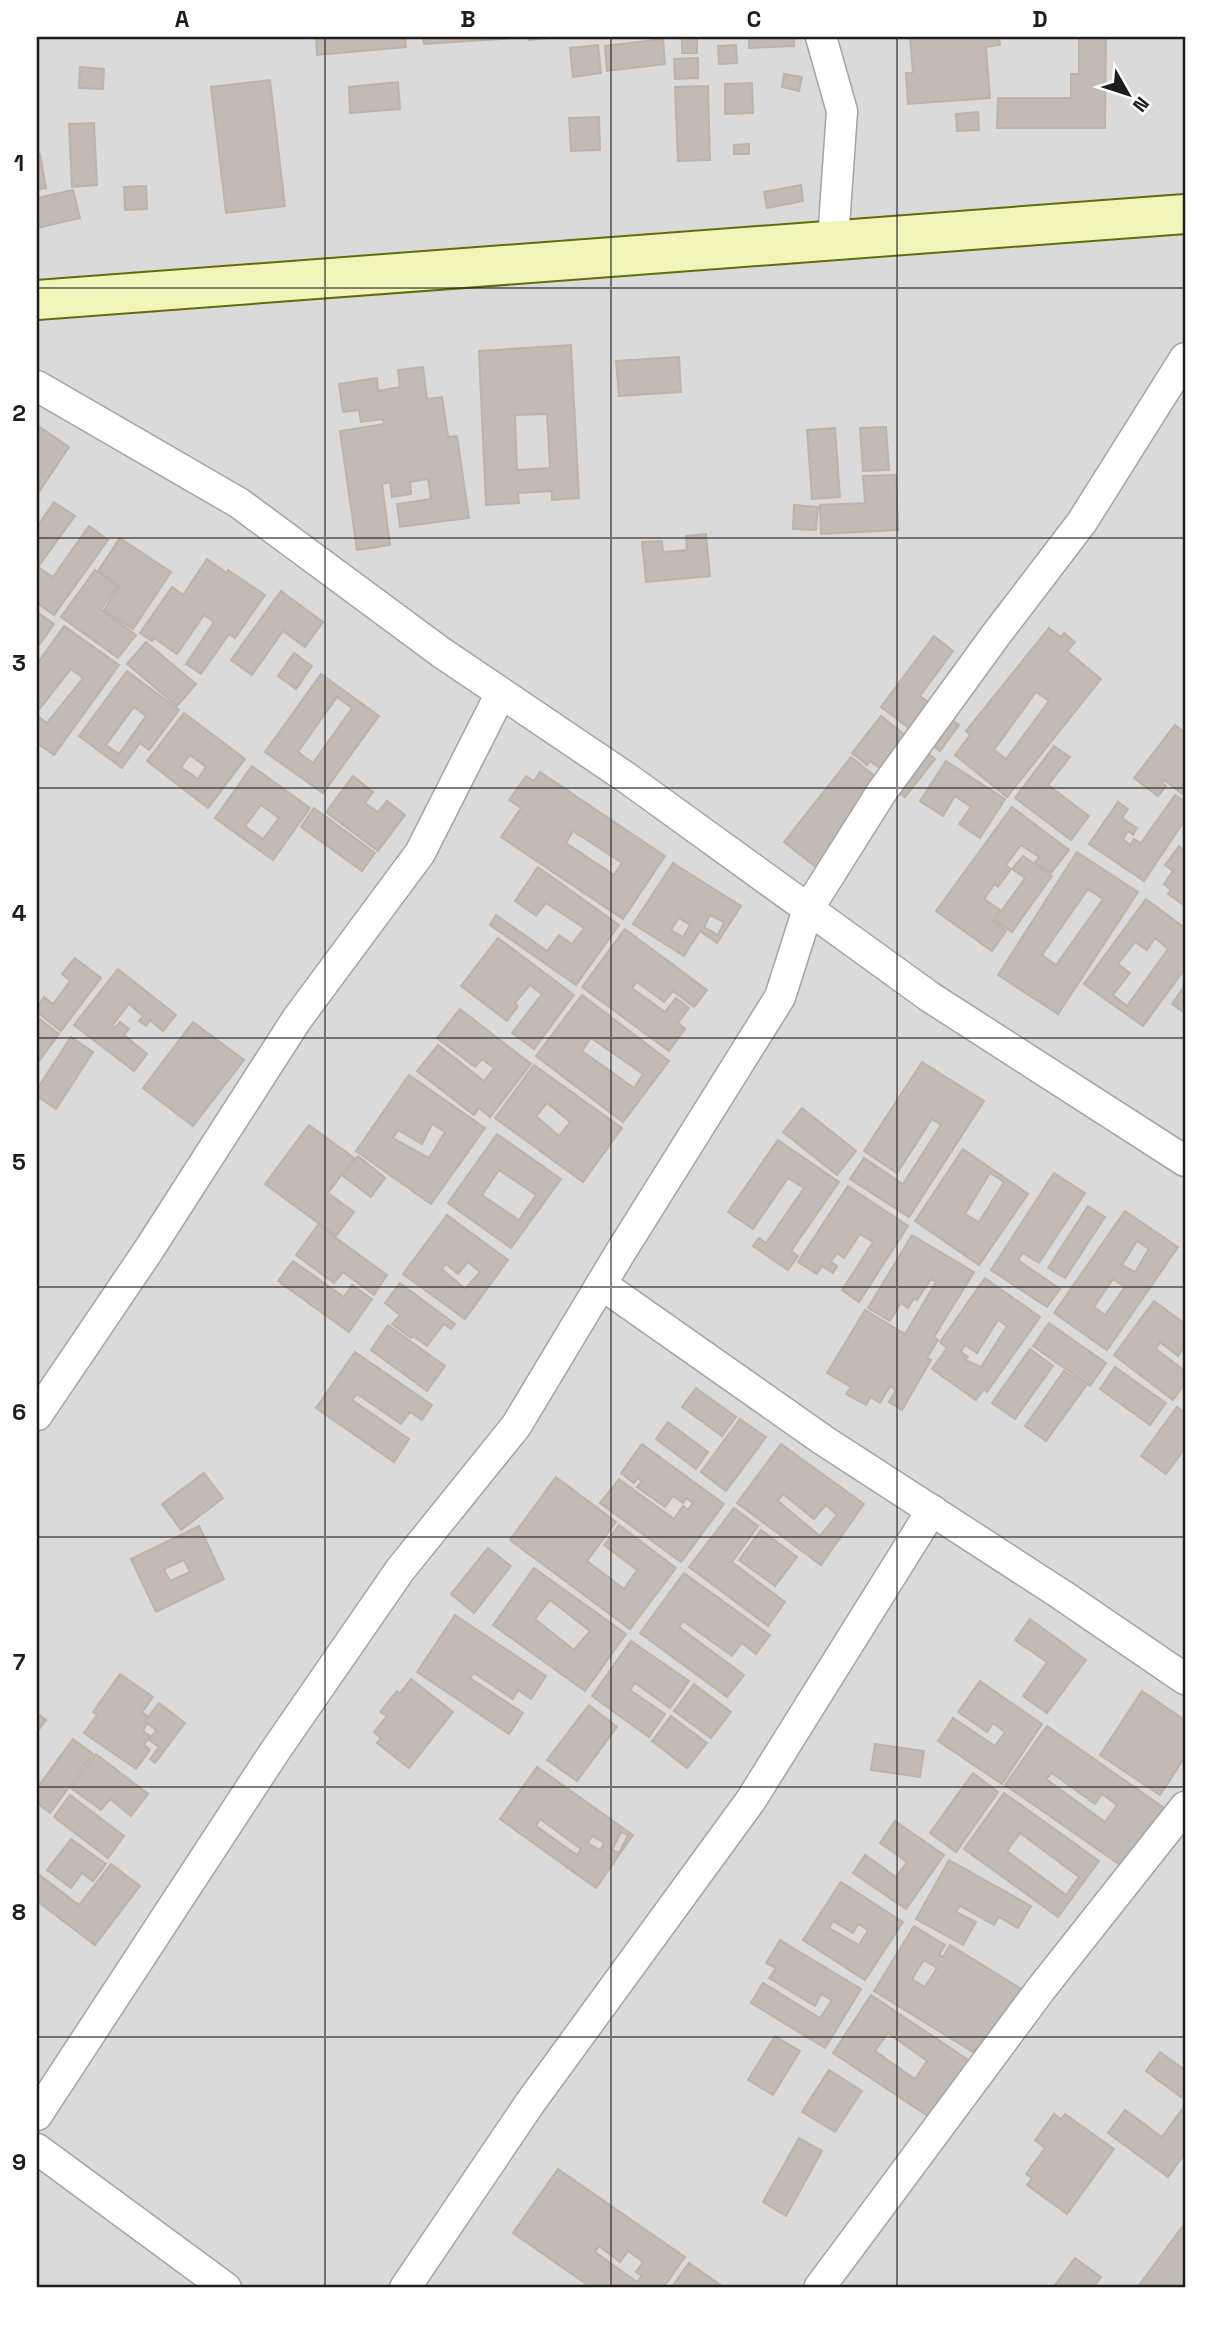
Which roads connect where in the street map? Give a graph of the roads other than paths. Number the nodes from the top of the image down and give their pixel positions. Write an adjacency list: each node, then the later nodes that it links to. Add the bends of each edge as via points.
1 (821, 37): 3 (street, via 842,111)
2 (1185, 214): 3 (street)
3 (833, 240): 4 (street)
4 (37, 300)
5 (1185, 358): 8 (street, via 1082,522 881,793)
6 (37, 386): 7 (street, via 239,503)
7 (501, 693): 8 (street); 11 (street, via 419,853 298,1019)
8 (808, 909): 9 (street, via 930,997); 10 (street, via 780,998)
9 (1185, 1161)
10 (601, 1284): 12 (street); 15 (street, via 516,1426 392,1581)
11 (37, 1415)
12 (932, 1510): 13 (street); 18 (street, via 751,1800 530,2103)
13 (1185, 1679)
14 (1185, 1807): 19 (street, via 1041,1989)
15 (37, 2115)
16 (37, 2149): 17 (street)
17 (226, 2288)
18 (405, 2288)
19 (819, 2288)

